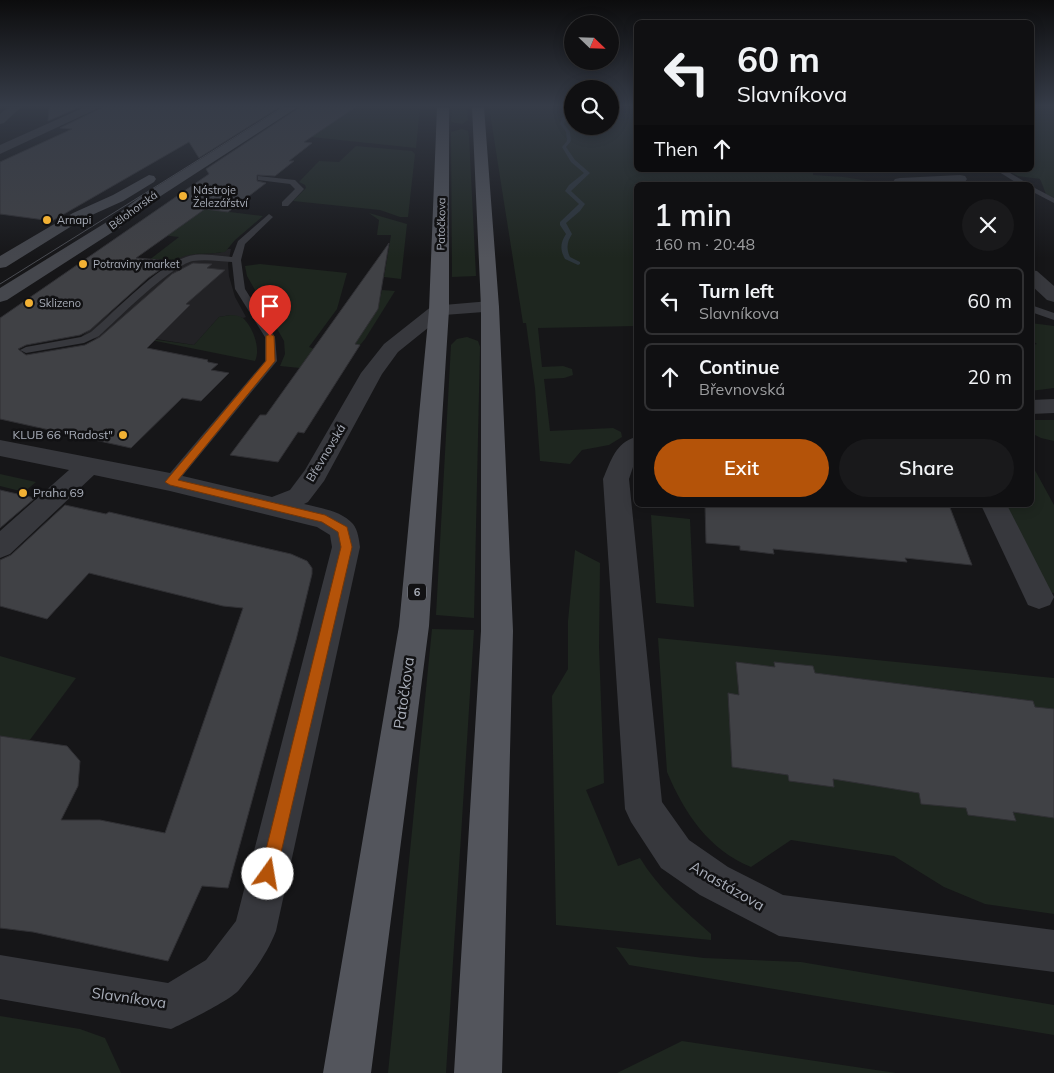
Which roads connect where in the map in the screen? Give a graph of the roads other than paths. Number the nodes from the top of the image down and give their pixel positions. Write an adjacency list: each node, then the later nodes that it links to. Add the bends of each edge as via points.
1 (213, 157): 17 (street, Bělohorská)
2 (455, 157): 21 (main road, Patočkova / 6)
3 (464, 157): 19 (main road, Patočkova / 6)
4 (271, 171): 12 (lane, via 258,180 292,182 300,189)
5 (1003, 172): 9 (lane)
6 (159, 173): 15 (street, Bělohorská)
7 (960, 179): 8 (street)
8 (938, 182)
9 (1021, 182)
10 (1034, 190): 11 (lane)
11 (1054, 200)
12 (285, 204)
13 (269, 217): 14 (lane, via 241,243)
14 (236, 260): 23 (lane, via 187,259 167,271 95,334 84,340); 29 (lane, via 240,289 270,336 271,361)
15 (0, 263)
16 (1034, 278): 18 (street)
17 (0, 296)
18 (1054, 296)
19 (490, 307): 21 (street); 37 (main road, Patočkova / 6, via 497,631)
20 (1034, 309): 22 (lane)
21 (439, 310): 30 (street, Břevnovská, via 390,348 372,373 315,475 299,496); 36 (main road, Patočkova / 6, via 414,626)
22 (1054, 317)
23 (26, 350)
24 (1054, 406): 25 (street)
25 (1034, 407)
26 (634, 447): 34 (street, Anastázova, via 626,453 616,479 644,809 675,854 714,881 779,915)
27 (0, 448): 28 (street)
28 (88, 467): 29 (street); 32 (street)
29 (170, 482): 30 (street)
30 (276, 506): 35 (street, Slavníkova, via 325,519 343,530 346,547 255,931 222,976 171,1006)
31 (995, 507): 33 (street)
32 (0, 547)
33 (1039, 597)
34 (1054, 951)
35 (0, 977)
36 (347, 1073)
37 (478, 1073)

